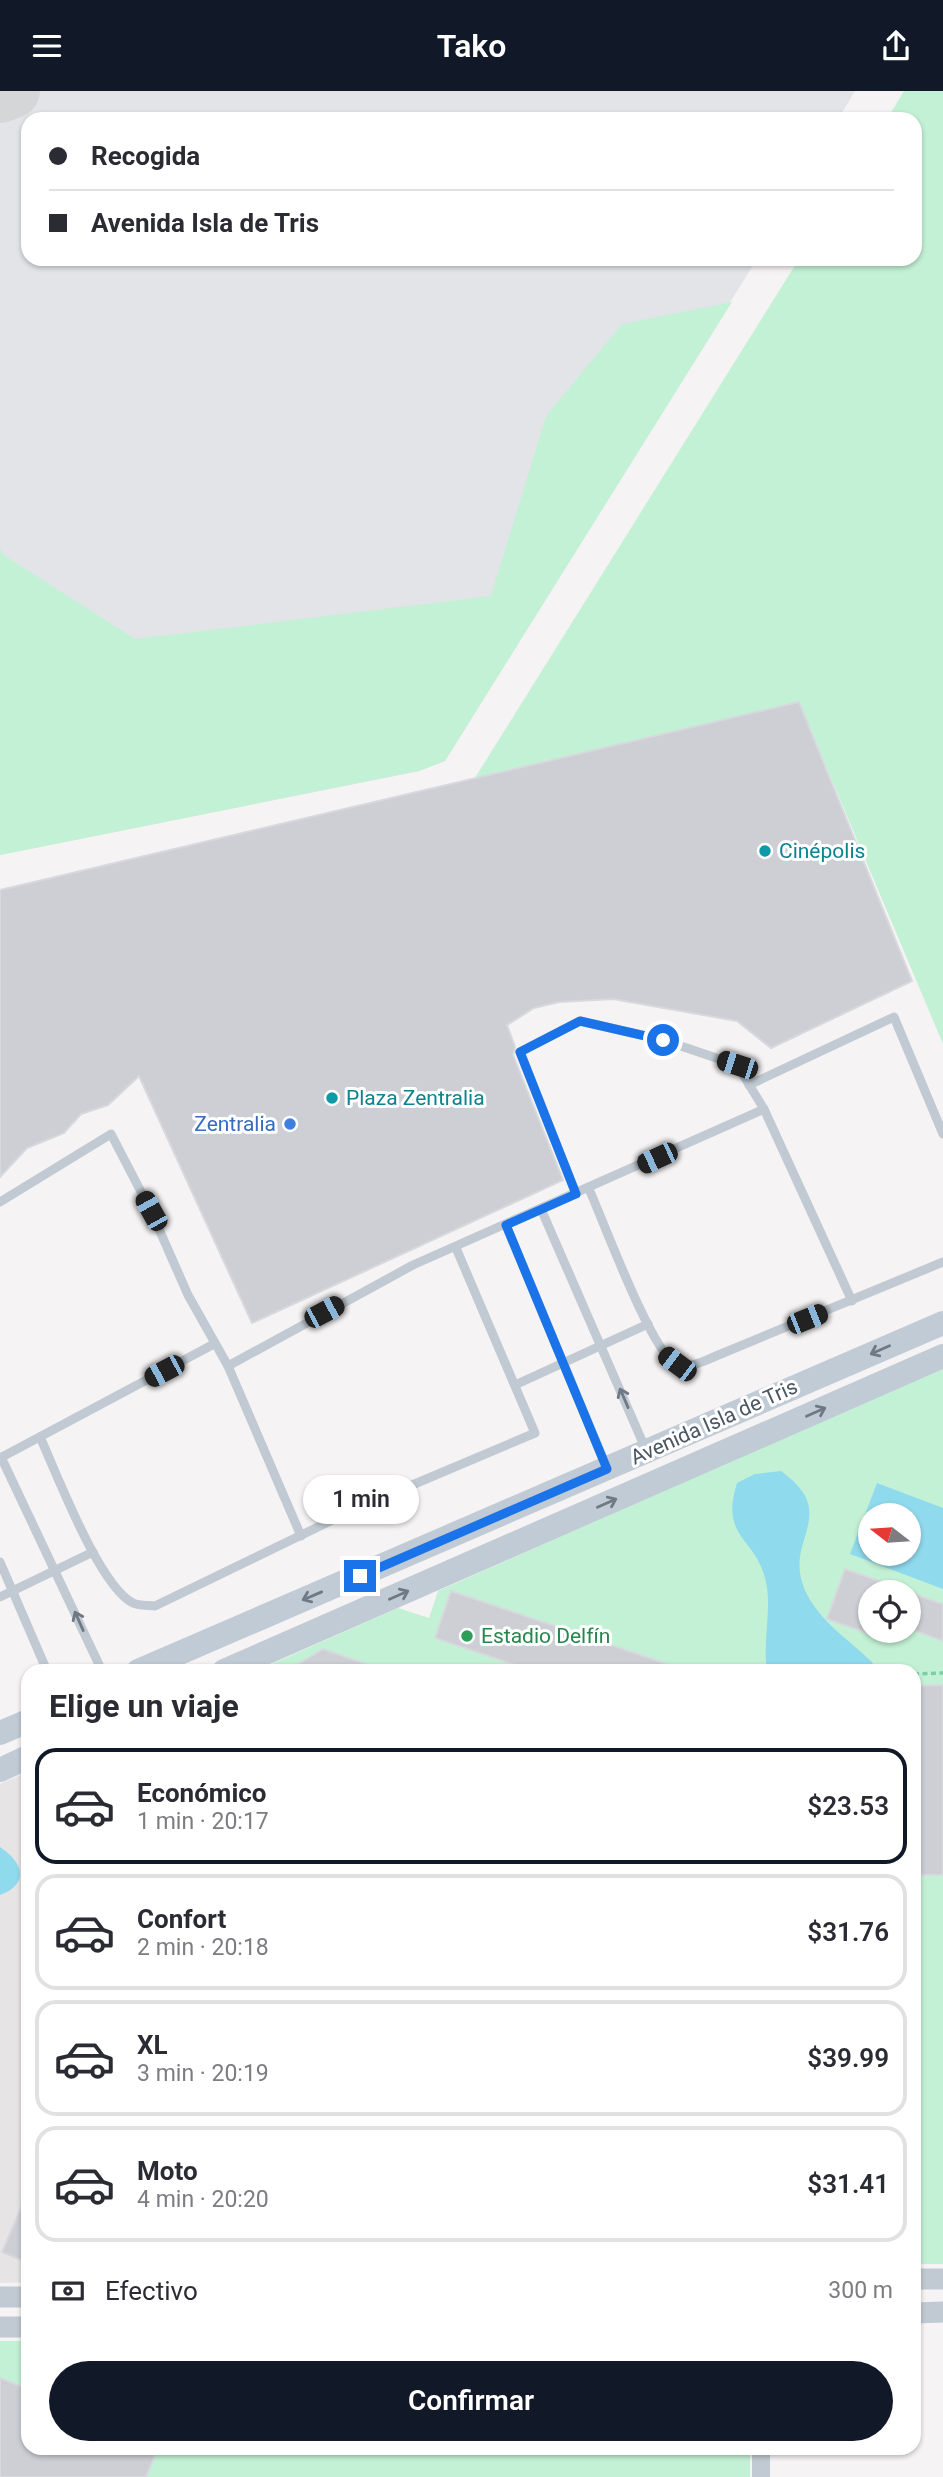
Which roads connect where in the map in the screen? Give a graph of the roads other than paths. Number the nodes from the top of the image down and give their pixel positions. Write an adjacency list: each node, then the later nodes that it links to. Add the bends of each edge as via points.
1 (749, 1085): 2 (lane); 3 (lane, via 894,1017); 5 (lane, via 737,1065 663,1040 580,1021 520,1052)
2 (764, 1109): 4 (lane); 11 (lane)
3 (943, 1134)
4 (589, 1189): 5 (lane); 13 (lane)
5 (576, 1194): 7 (lane)
6 (0, 1202): 14 (lane, via 111,1134)
7 (541, 1209): 8 (lane); 15 (lane)
8 (506, 1225): 9 (lane); 17 (lane)
9 (456, 1248): 18 (lane, via 369,1287); 19 (lane)
10 (943, 1262): 11 (lane)
11 (852, 1301): 13 (lane, via 691,1366 677,1364 665,1355)
12 (943, 1323): 21 (main road, Avenida Isla de Tris, one-way to 21)
13 (648, 1324): 15 (lane)
14 (214, 1344): 18 (lane); 20 (lane)
15 (601, 1345): 17 (lane); 21 (lane, one-way to 15)
16 (943, 1356): 33 (main road, Avenida Isla de Tris, one-way to 16)
17 (563, 1362): 19 (lane); 23 (lane)
18 (228, 1366): 24 (lane)
19 (515, 1385): 24 (lane, via 535,1433)
20 (40, 1437): 22 (lane); 25 (lane)
21 (647, 1452): 23 (main road, Avenida Isla de Tris)
22 (1, 1458): 27 (lane)
23 (607, 1469): 32 (main road, Avenida Isla de Tris, one-way to 32)
24 (301, 1536): 25 (lane, via 155,1606 134,1604 116,1587)
25 (93, 1552): 27 (lane)
26 (0, 1562): 28 (lane)
27 (56, 1571): 28 (lane); 31 (lane, one-way to 27)
28 (12, 1592): 29 (lane); 30 (lane)
29 (0, 1597)
30 (44, 1664)
31 (99, 1664)
32 (154, 1664)
33 (240, 1664)
34 (21, 1724): 35 (main road)
35 (0, 1733)
36 (21, 1760): 37 (main road)
37 (0, 1770)
38 (921, 2279): 39 (street)
39 (943, 2279)
40 (0, 2297): 41 (street)
41 (21, 2297)
42 (943, 2312): 43 (street)
43 (921, 2313)
44 (0, 2327): 45 (street)
45 (21, 2327)
46 (761, 2455): 47 (street)
47 (761, 2477)

